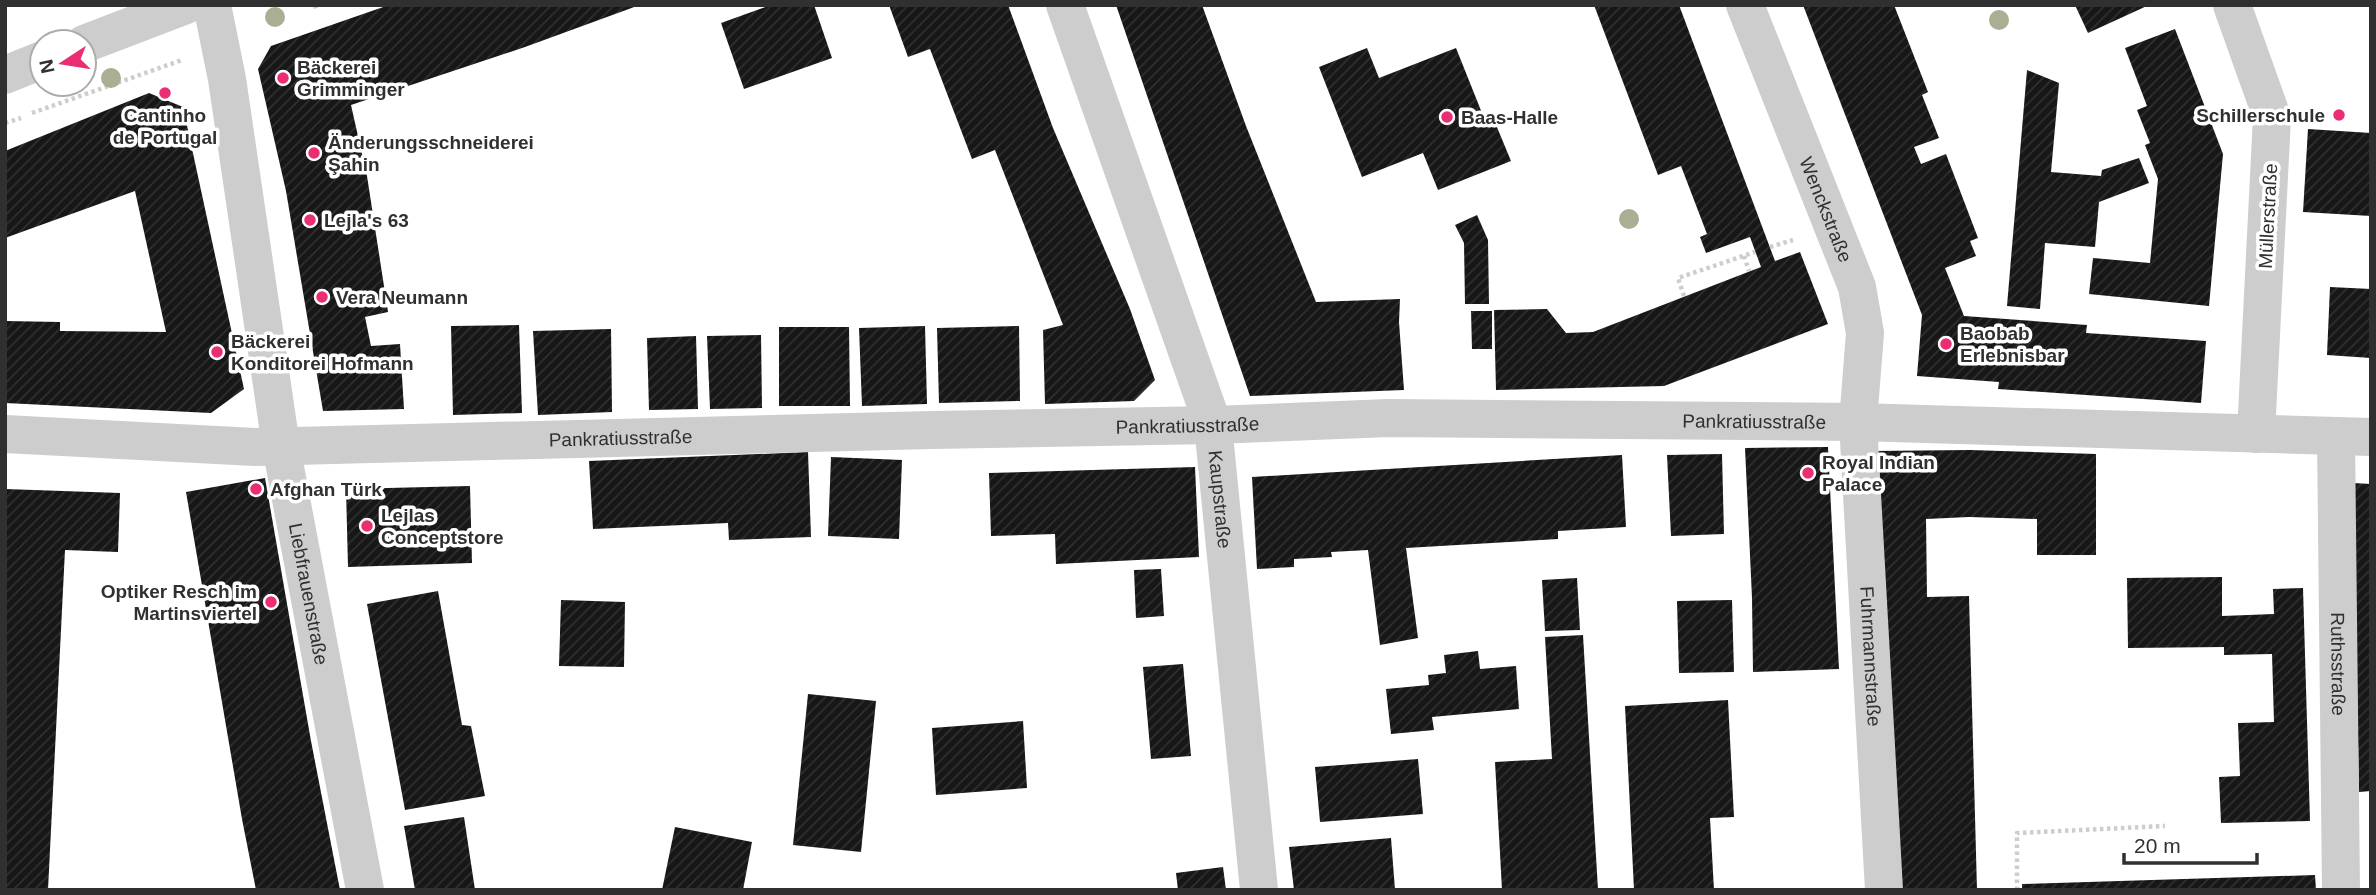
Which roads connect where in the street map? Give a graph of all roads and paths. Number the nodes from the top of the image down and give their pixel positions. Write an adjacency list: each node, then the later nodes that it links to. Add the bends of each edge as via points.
1 (186, 5): 6 (street)
2 (212, 5): 7 (street, Liebfrauenstraße)
3 (1065, 5): 16 (street, Kaupstraße)
4 (1745, 5): 15 (street, Wenckstraße, via 1857,287 1865,333)
5 (2232, 5): 18 (street, Müllerstraße, via 2273,117)
6 (98, 39)
7 (221, 46): 10 (path); 20 (street, Liebfrauenstraße)
8 (28, 66): 9 (street)
9 (5, 75)
10 (5, 123)
11 (1755, 252): 12 (path)
12 (1744, 256): 13 (path); 14 (path, via 1678,278)
13 (1749, 271)
14 (1684, 296)
15 (1858, 422): 16 (street, Pankratiusstraße, via 1390,418); 18 (street, Pankratiusstraße); 24 (street, Fuhrmannstraße)
16 (1213, 425): 20 (street, Pankratiusstraße); 23 (street, Kaupstraße)
17 (5, 434): 20 (street, Pankratiusstraße)
18 (2256, 434): 19 (street, Pankratiusstraße)
19 (2353, 436): 26 (street, Ruthsstraße)
20 (281, 446): 22 (street, Liebfrauenstraße)
21 (2165, 827): 25 (path, via 2017,833)
22 (365, 890)
23 (1259, 890)
24 (1884, 890)
25 (2017, 890)
26 (2341, 890)

